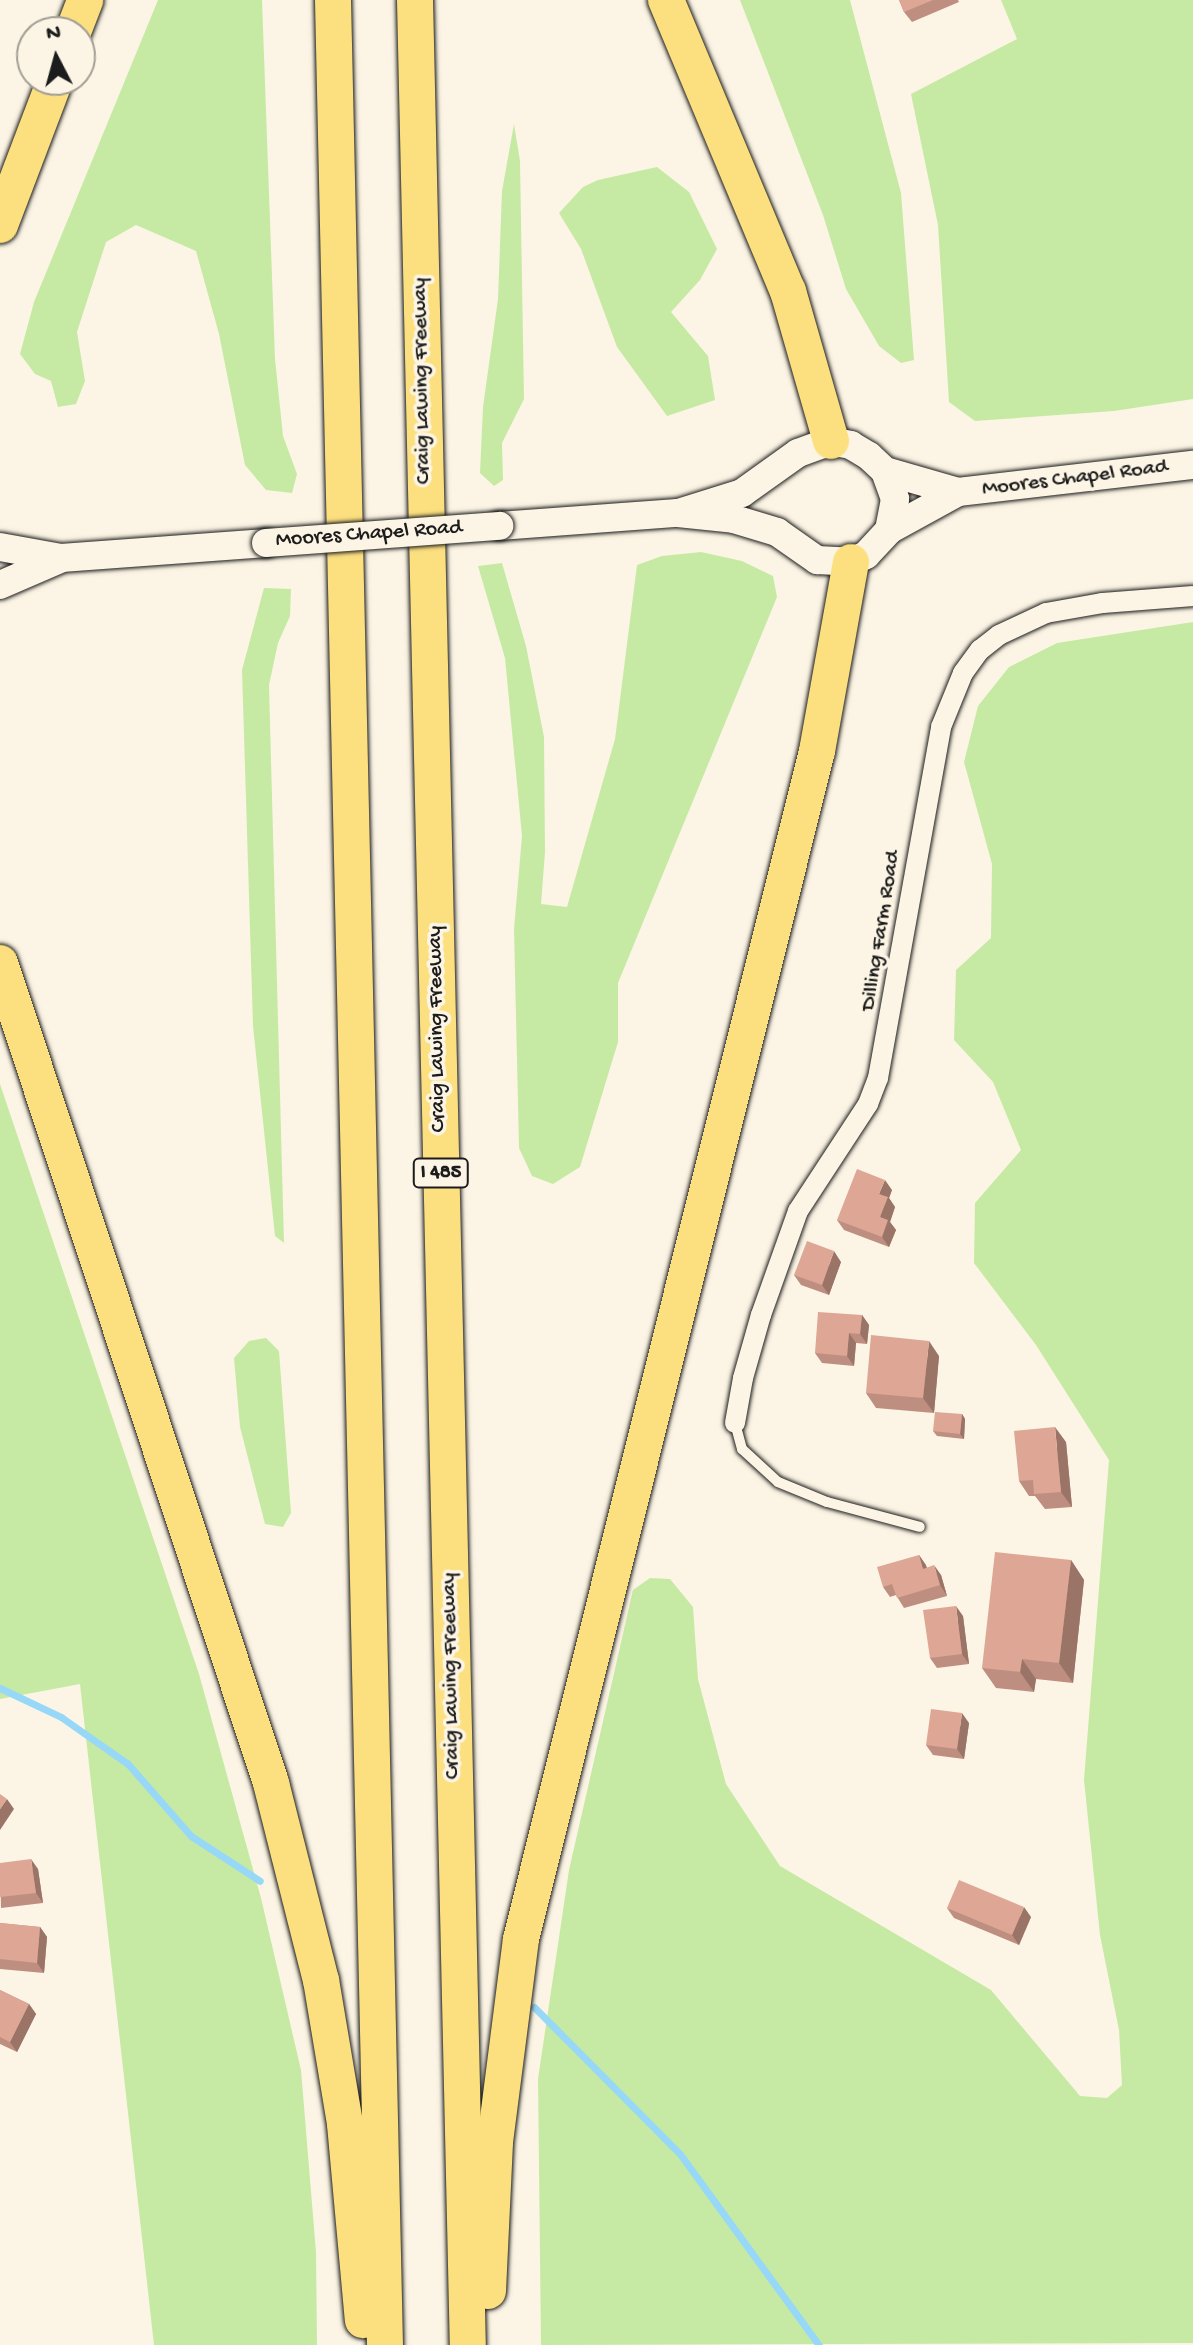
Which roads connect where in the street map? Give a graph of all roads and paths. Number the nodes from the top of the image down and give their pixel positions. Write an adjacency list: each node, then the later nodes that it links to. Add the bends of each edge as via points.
1 (333, 0): 21 (highway)
2 (415, 0): 22 (highway, Craig Lawing Freeway / I 485)
3 (666, 0): 6 (highway, via 788,291)
4 (49, 96): 5 (highway)
5 (0, 225)
6 (831, 441): 8 (main road, Moores Chapel Road, via 851,445); 10 (main road, Moores Chapel Road, via 798,453 742,493)
7 (1193, 465): 9 (main road, Moores Chapel Road)
8 (885, 471): 9 (main road, Moores Chapel Road); 11 (main road, via 895,499)
9 (958, 492): 11 (main road, Moores Chapel Road)
10 (678, 513): 13 (main road, Moores Chapel Road, bridge); 14 (main road, Moores Chapel Road, via 762,525 817,560)
11 (889, 530): 14 (main road, Moores Chapel Road, via 866,555)
12 (0, 547): 13 (main road, Moores Chapel Road)
13 (61, 558): 15 (main road, Moores Chapel Road)
14 (851, 562): 23 (highway, via 817,751 521,1939 495,2142)
15 (0, 585)
16 (1193, 596): 18 (street, Dilling Farm Road, via 1046,613 999,635 963,673 941,727 878,1078 868,1104 798,1211 761,1315)
17 (0, 963): 20 (highway, via 274,1797 321,1980 345,2124)
18 (735, 1423): 19 (lane, via 742,1449 778,1482 827,1502)
19 (920, 1527)
20 (365, 2345)
21 (385, 2345)
22 (468, 2345)
23 (485, 2345)

